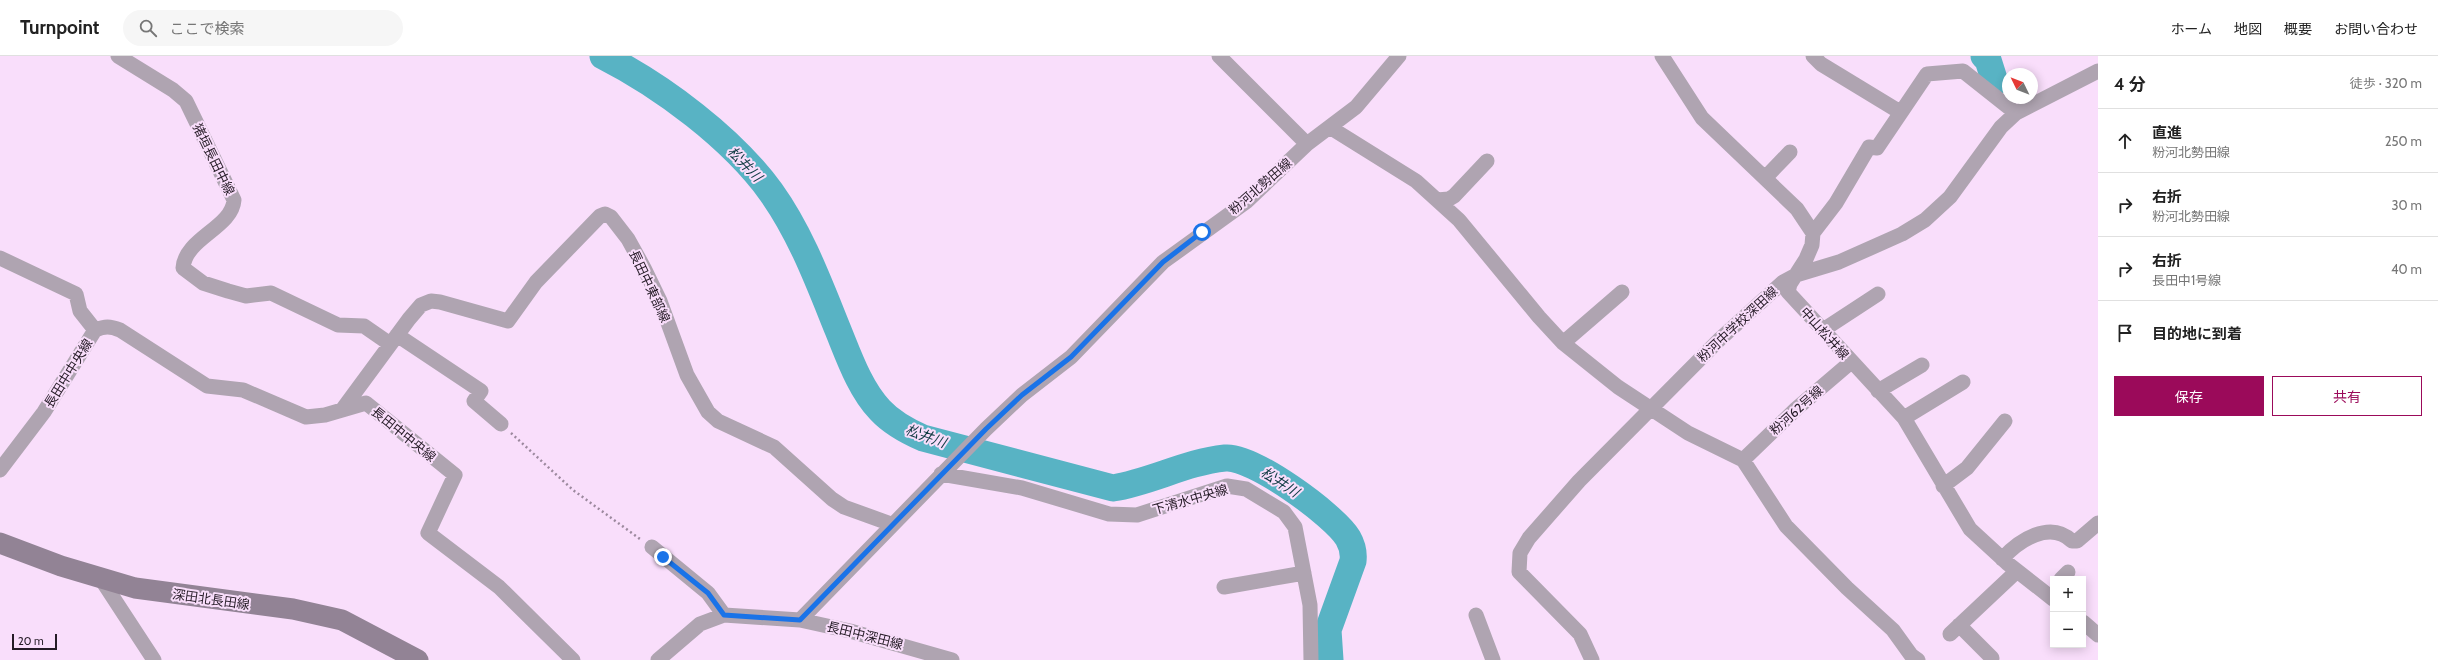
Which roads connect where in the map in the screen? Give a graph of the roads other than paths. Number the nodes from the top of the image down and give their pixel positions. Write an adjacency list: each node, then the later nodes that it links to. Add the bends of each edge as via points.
1 (118, 56): 22 (street, 猪垣長田中線, via 186,101 234,200 231,212 189,251 183,268 203,282 228,291 246,296 271,293 338,325 364,326)
2 (1219, 56): 10 (street)
3 (1399, 56): 9 (street, 粉河北勢田線, via 1371,91)
4 (1662, 56): 13 (street, via 1702,118)
5 (1813, 56): 7 (street, via 1821,64)
6 (2098, 71): 8 (street, 粉河中学校深田線)
7 (1900, 112): 8 (street, via 1927,74 1963,71); 15 (street, via 1877,148 1869,147 1836,203)
8 (2016, 113): 17 (street, 粉河中学校深田線, via 2001,127 1950,197 1925,220 1902,234 1839,262)
9 (1331, 128): 10 (street, 粉河北勢田線); 14 (street, via 1397,167)
10 (1307, 144): 35 (street, 粉河北勢田線, via 1246,202 1163,262 1071,357 1022,395)
11 (1790, 152): 13 (street)
12 (1487, 161): 14 (street, via 1454,196)
13 (1766, 178): 15 (street, via 1797,209)
14 (1437, 200): 23 (street, via 1459,220 1539,317)
15 (1813, 232): 17 (street, 中山松井線, via 1812,245)
16 (0, 258): 20 (street, via 76,294 80,311)
17 (1796, 275): 21 (street, 中山松井線, via 1788,292); 28 (street, 粉河中学校深田線, via 1782,282)
18 (1622, 292): 23 (street)
19 (1878, 294): 21 (street)
20 (95, 330): 29 (street, 長田中中央線, via 111,327 120,330 207,386 243,390 306,417); 34 (street, 長田中中央線, via 44,412)
21 (1822, 330): 24 (street, 中山松井線)
22 (393, 339): 29 (street, 長田中東部線); 32 (street, via 481,391 474,401); 38 (street, 長田中東部線, via 422,305 431,301 508,322 536,282 600,216 605,214 611,217 628,239 644,268 660,301 687,376 708,412 718,421 774,447 844,507)
23 (1564, 343): 28 (street, via 1618,387)
24 (1851, 362): 27 (street, 中山松井線); 33 (street, 粉河62号線, via 1796,409)
25 (1922, 365): 27 (street)
26 (1963, 382): 30 (street)
27 (1878, 391): 30 (street, 中山松井線)
28 (1651, 407): 33 (street, via 1688,433); 58 (street, 粉河中学校深田線, via 1578,481 1529,538 1520,553 1519,572 1580,634)
29 (342, 410): 53 (street, 長田中中央線, via 366,403 455,475 428,533 499,587)
30 (1904, 418): 36 (street, 中山松井線)
31 (2005, 421): 36 (street, via 1967,468)
32 (501, 424)
33 (1743, 460): 59 (street, via 1786,526 1893,630 1911,655)
34 (0, 470)
35 (945, 470): 38 (street, 粉河北勢田線); 43 (street, 下清水中央線, via 1022,488 1109,514 1137,515 1227,486 1246,489 1284,512 1295,527)
36 (1943, 486): 41 (street, 中山松井線, via 1970,529)
37 (2098, 523): 41 (street, via 2077,541 2053,531 2025,539)
38 (892, 524): 49 (street, 粉河北勢田線)
39 (0, 543): 44 (street, 深田北長田線)
40 (652, 548): 47 (street, via 708,593)
41 (2002, 559): 42 (street, 中山松井線)
42 (2017, 571): 46 (street, 中山松井線); 50 (street, via 1954,629)
43 (1304, 573): 45 (street); 56 (street, 下清水中央線, via 1310,605)
44 (101, 579): 51 (street); 52 (street, 深田北長田線, via 136,588 293,609 342,620)
45 (1224, 587)
46 (2050, 593)
47 (724, 615): 49 (street); 54 (street, via 700,624)
48 (1476, 615): 57 (street)
49 (800, 620): 55 (street, 長田中深田線, via 857,632)
50 (1992, 658)
51 (154, 660)
52 (418, 660)
53 (573, 660)
54 (658, 660)
55 (952, 660)
56 (1311, 660)
57 (1493, 660)
58 (1592, 660)
59 (1918, 660)

